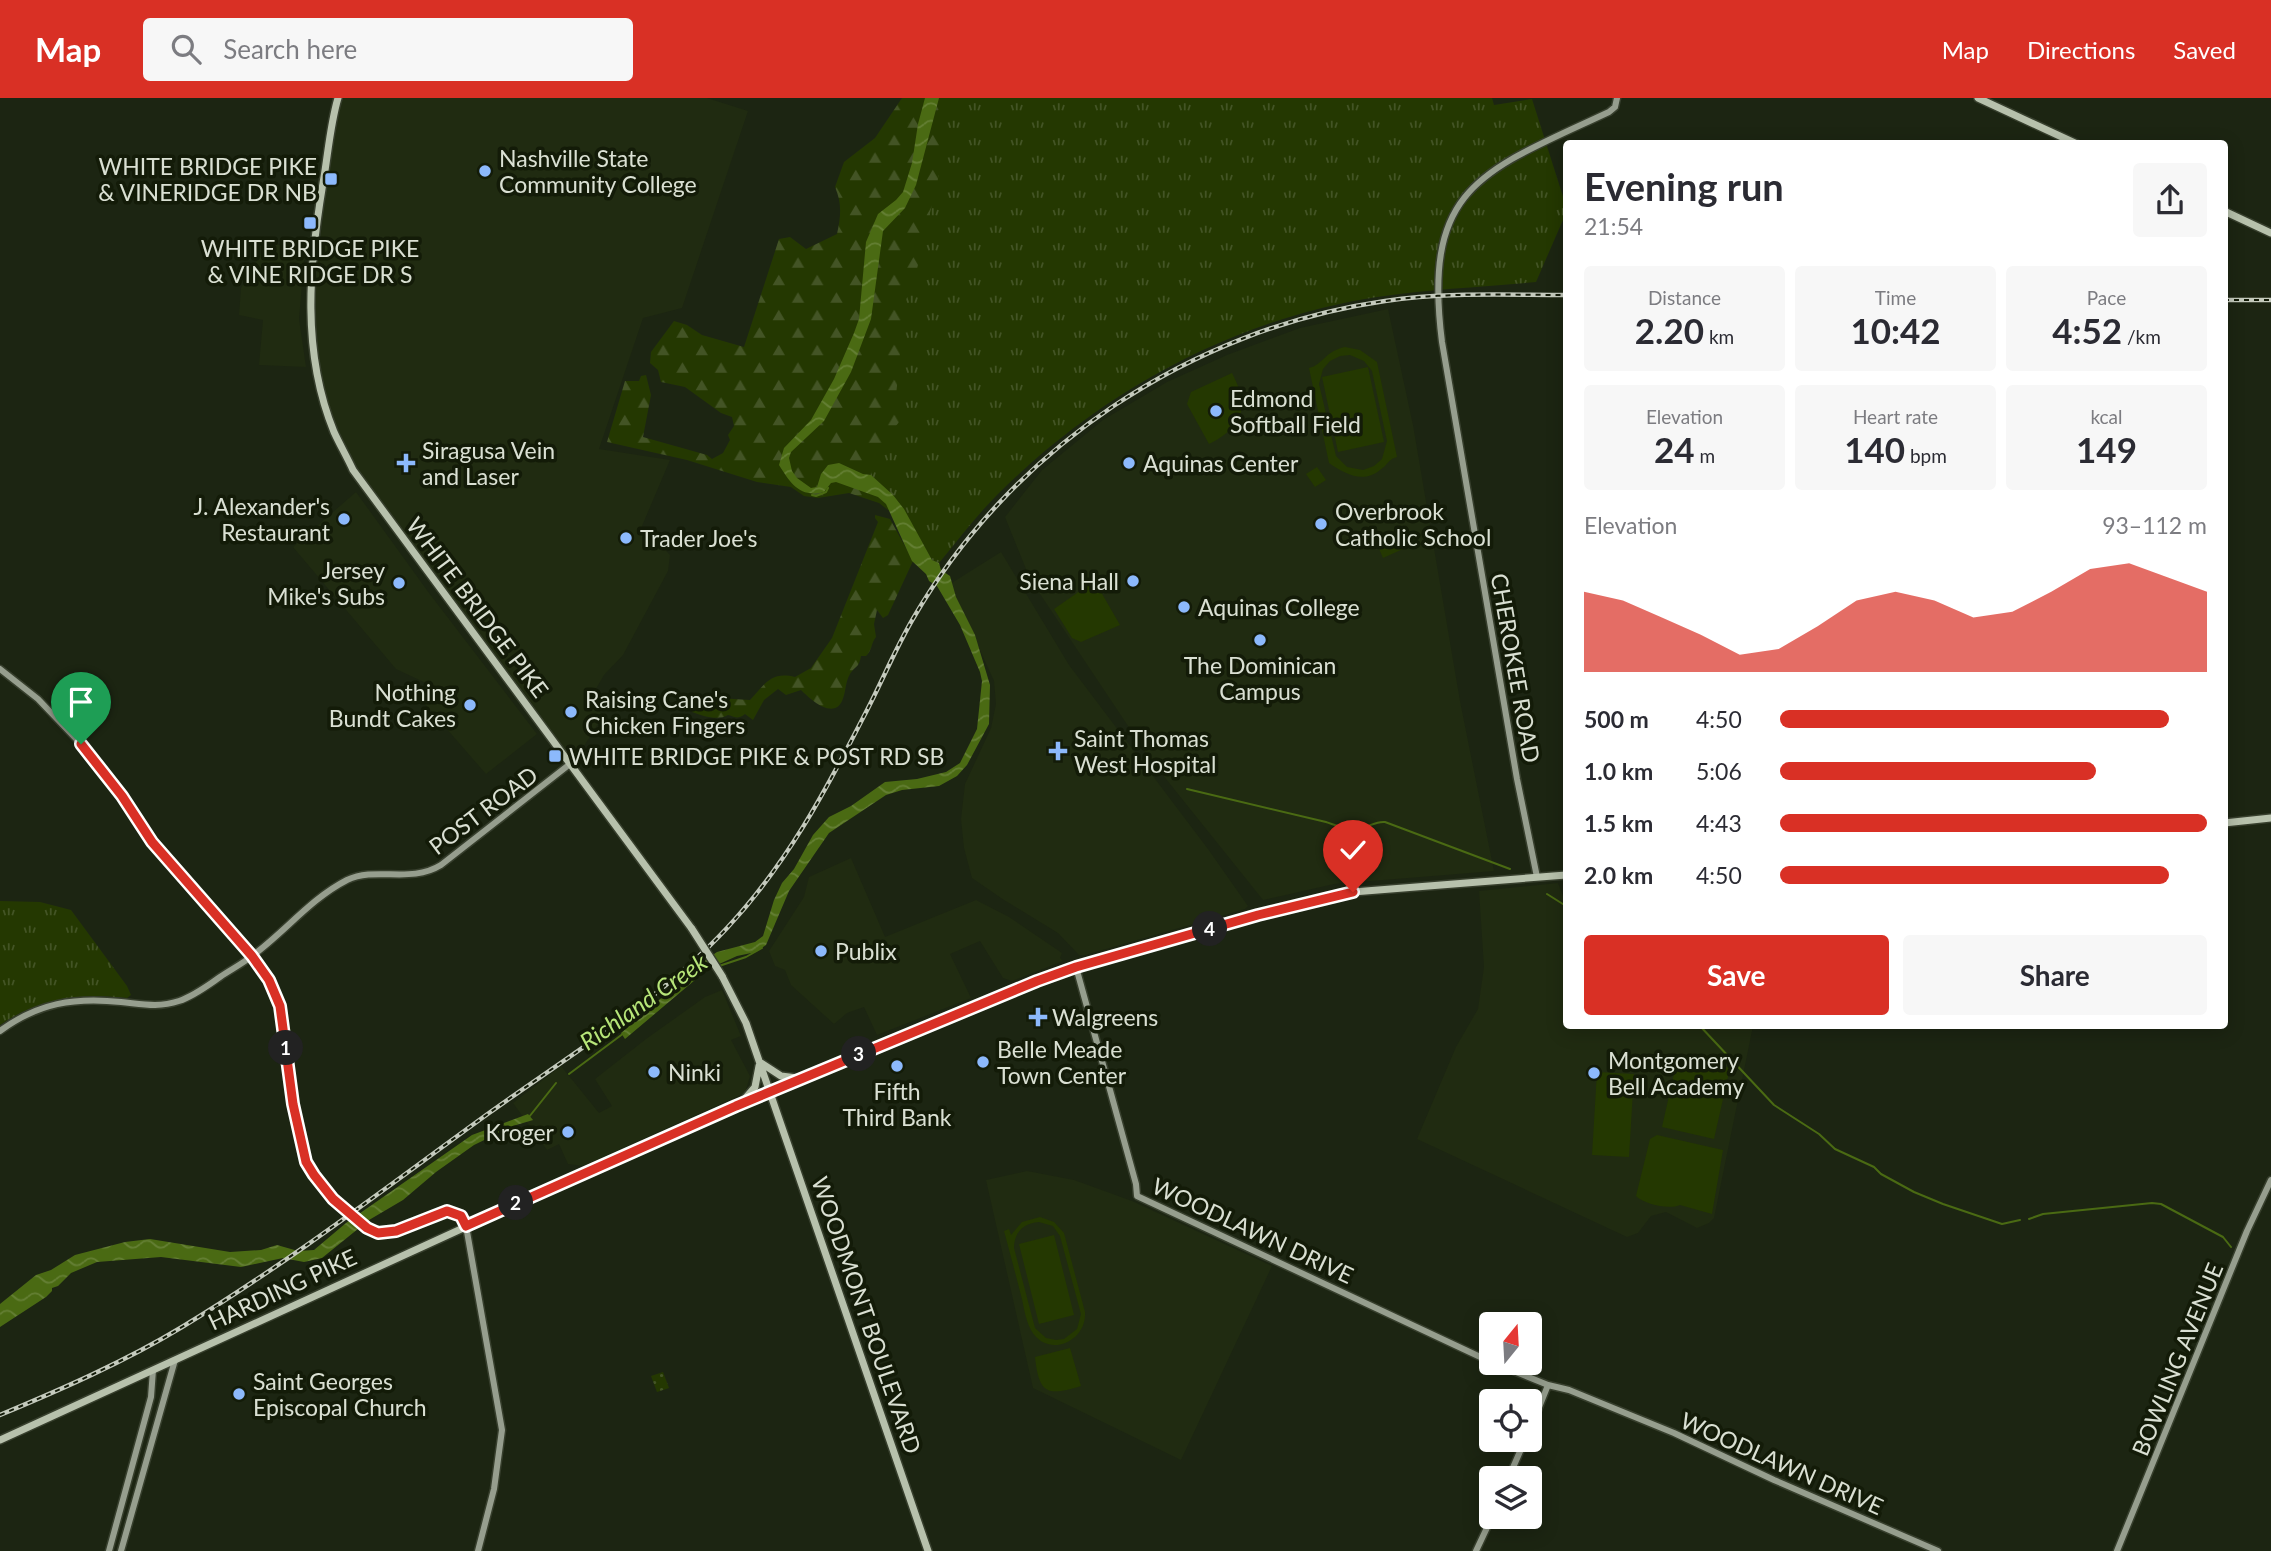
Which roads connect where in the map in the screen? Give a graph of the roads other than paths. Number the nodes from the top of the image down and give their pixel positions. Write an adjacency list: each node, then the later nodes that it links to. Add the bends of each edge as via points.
1 (338, 98): 8 (main road, WHITE BRIDGE PIKE, via 310,281 315,364 334,430 358,477)
2 (1978, 98): 4 (main road)
3 (1617, 99): 12 (street, CHEROKEE ROAD, via 1609,112 1510,161 1470,190 1455,209 1439,261 1443,342)
4 (2068, 140)
5 (2228, 213): 6 (main road)
6 (2271, 233)
7 (0, 668): 13 (street, via 81,744 152,842)
8 (570, 764): 13 (street, POST ROAD, via 434,869 417,875 351,878 322,895); 16 (main road, WHITE BRIDGE PIKE, bridge, via 692,929 731,992)
9 (2271, 818): 10 (main road)
10 (2228, 823)
11 (1563, 875): 12 (main road, HARDING PIKE)
12 (1537, 877): 14 (main road, HARDING PIKE, via 1342,895)
13 (252, 956): 15 (street, POST ROAD, via 166,1005 66,1000 15,1020); 21 (street, bridge, via 280,1006 306,1162 333,1199 378,1233 390,1233 447,1211 461,1216)
14 (1076, 967): 17 (main road, HARDING PIKE); 22 (street, WOODLAWN DRIVE, via 1136,1196)
15 (0, 1031)
16 (759, 1062): 17 (main road, via 788,1079); 18 (main road, WHITE BRIDGE PIKE); 19 (main road, via 755,1086)
17 (805, 1077): 18 (main road, HARDING PIKE)
18 (770, 1091): 19 (main road, HARDING PIKE); 39 (main road, WOODMONT BOULEVARD)
19 (740, 1104): 21 (main road, HARDING PIKE)
20 (2271, 1180): 42 (street, BOWLING AVENUE)
21 (466, 1226): 23 (main road, HARDING PIKE); 38 (street, via 502,1430 494,1489)
22 (1479, 1356)
23 (175, 1360): 24 (main road, HARDING PIKE); 29 (street)
24 (153, 1370): 28 (street); 30 (main road, HARDING PIKE)
25 (1526, 1376): 26 (street, WOODLAWN DRIVE)
26 (1548, 1385): 27 (street); 41 (street, WOODLAWN DRIVE, via 1674,1433)
27 (1542, 1400)
28 (143, 1427): 29 (street); 31 (street)
29 (155, 1430): 32 (street)
30 (0, 1440)
31 (131, 1469): 32 (street); 34 (street)
32 (143, 1473): 35 (street)
33 (1486, 1529): 40 (street)
34 (114, 1532): 35 (street); 36 (street)
35 (125, 1535): 37 (street)
36 (109, 1551)
37 (121, 1551)
38 (478, 1551)
39 (928, 1551)
40 (1476, 1551)
41 (1938, 1551)
42 (2118, 1551)

